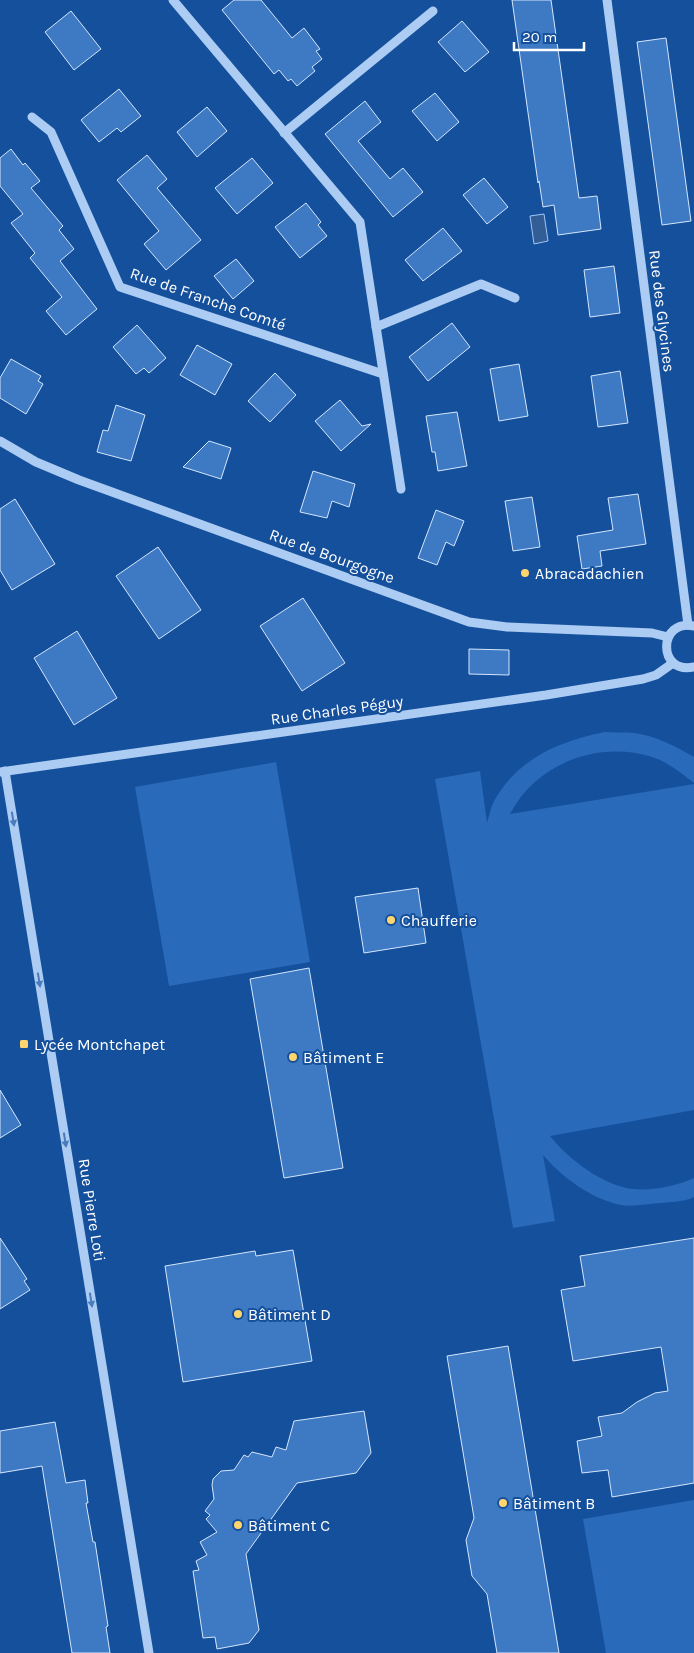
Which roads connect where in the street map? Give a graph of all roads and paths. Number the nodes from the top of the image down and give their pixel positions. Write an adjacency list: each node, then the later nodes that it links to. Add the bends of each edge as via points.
1 (173, 0): 5 (street)
2 (606, 0): 11 (street, Rue des Glycines)
3 (434, 10): 5 (street)
4 (32, 117): 8 (street, Rue de Franche Comté, via 51,132 120,287)
5 (284, 133): 7 (street, via 360,222)
6 (515, 298): 7 (street, via 481,284)
7 (376, 327): 8 (street)
8 (384, 374): 10 (street)
9 (0, 441): 12 (street, Rue de Bourgogne, via 36,462 79,480 469,622 507,627 652,633)
10 (401, 489)
11 (691, 626): 12 (street, via 678,627)
12 (668, 637): 13 (street, via 666,651)
13 (673, 663): 14 (street); 15 (street, Rue Charles Péguy, via 656,675 643,679 546,695)
14 (694, 667)
15 (3, 771): 16 (street, Rue Pierre Loti, one-way to 16)
16 (149, 1653)

